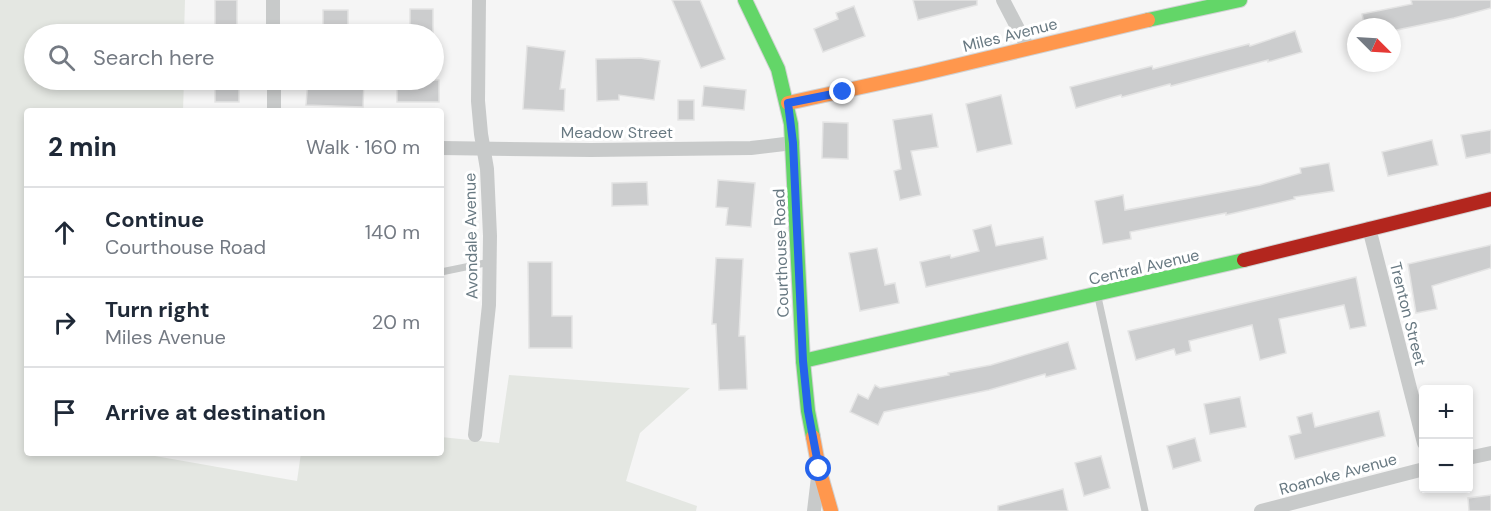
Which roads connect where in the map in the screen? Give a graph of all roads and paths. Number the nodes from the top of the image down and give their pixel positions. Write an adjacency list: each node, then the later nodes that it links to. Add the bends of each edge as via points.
1 (273, 0): 6 (street)
2 (479, 0): 13 (street, Avondale Avenue, via 478,101)
3 (746, 0): 9 (street, Courthouse Road, via 778,69)
4 (1003, 0): 7 (street)
5 (1240, 0): 7 (street, Miles Avenue)
6 (273, 24)
7 (1028, 48): 9 (street, Miles Avenue)
8 (274, 90): 10 (street)
9 (788, 103): 11 (street, Courthouse Road)
10 (274, 108)
11 (793, 143): 13 (street, Meadow Street, via 751,148); 19 (street, Courthouse Road)
12 (444, 148): 13 (street, Meadow Street)
13 (484, 149): 16 (street, Avondale Avenue)
14 (1491, 199): 15 (street, Central Avenue)
15 (1369, 228): 18 (street, Central Avenue); 21 (street, Trenton Street)
16 (490, 262): 17 (lane); 20 (street, Avondale Avenue)
17 (444, 271)
18 (1098, 295): 19 (street, Central Avenue); 28 (lane)
19 (803, 361): 24 (street, Courthouse Road)
20 (475, 435)
21 (1423, 439)
22 (1491, 453): 23 (street)
23 (1473, 457)
24 (819, 469): 26 (street, Courthouse Road); 27 (street)
25 (1419, 469): 29 (street, Roanoke Avenue)
26 (813, 511)
27 (831, 511)
28 (1145, 511)
29 (1261, 511)

